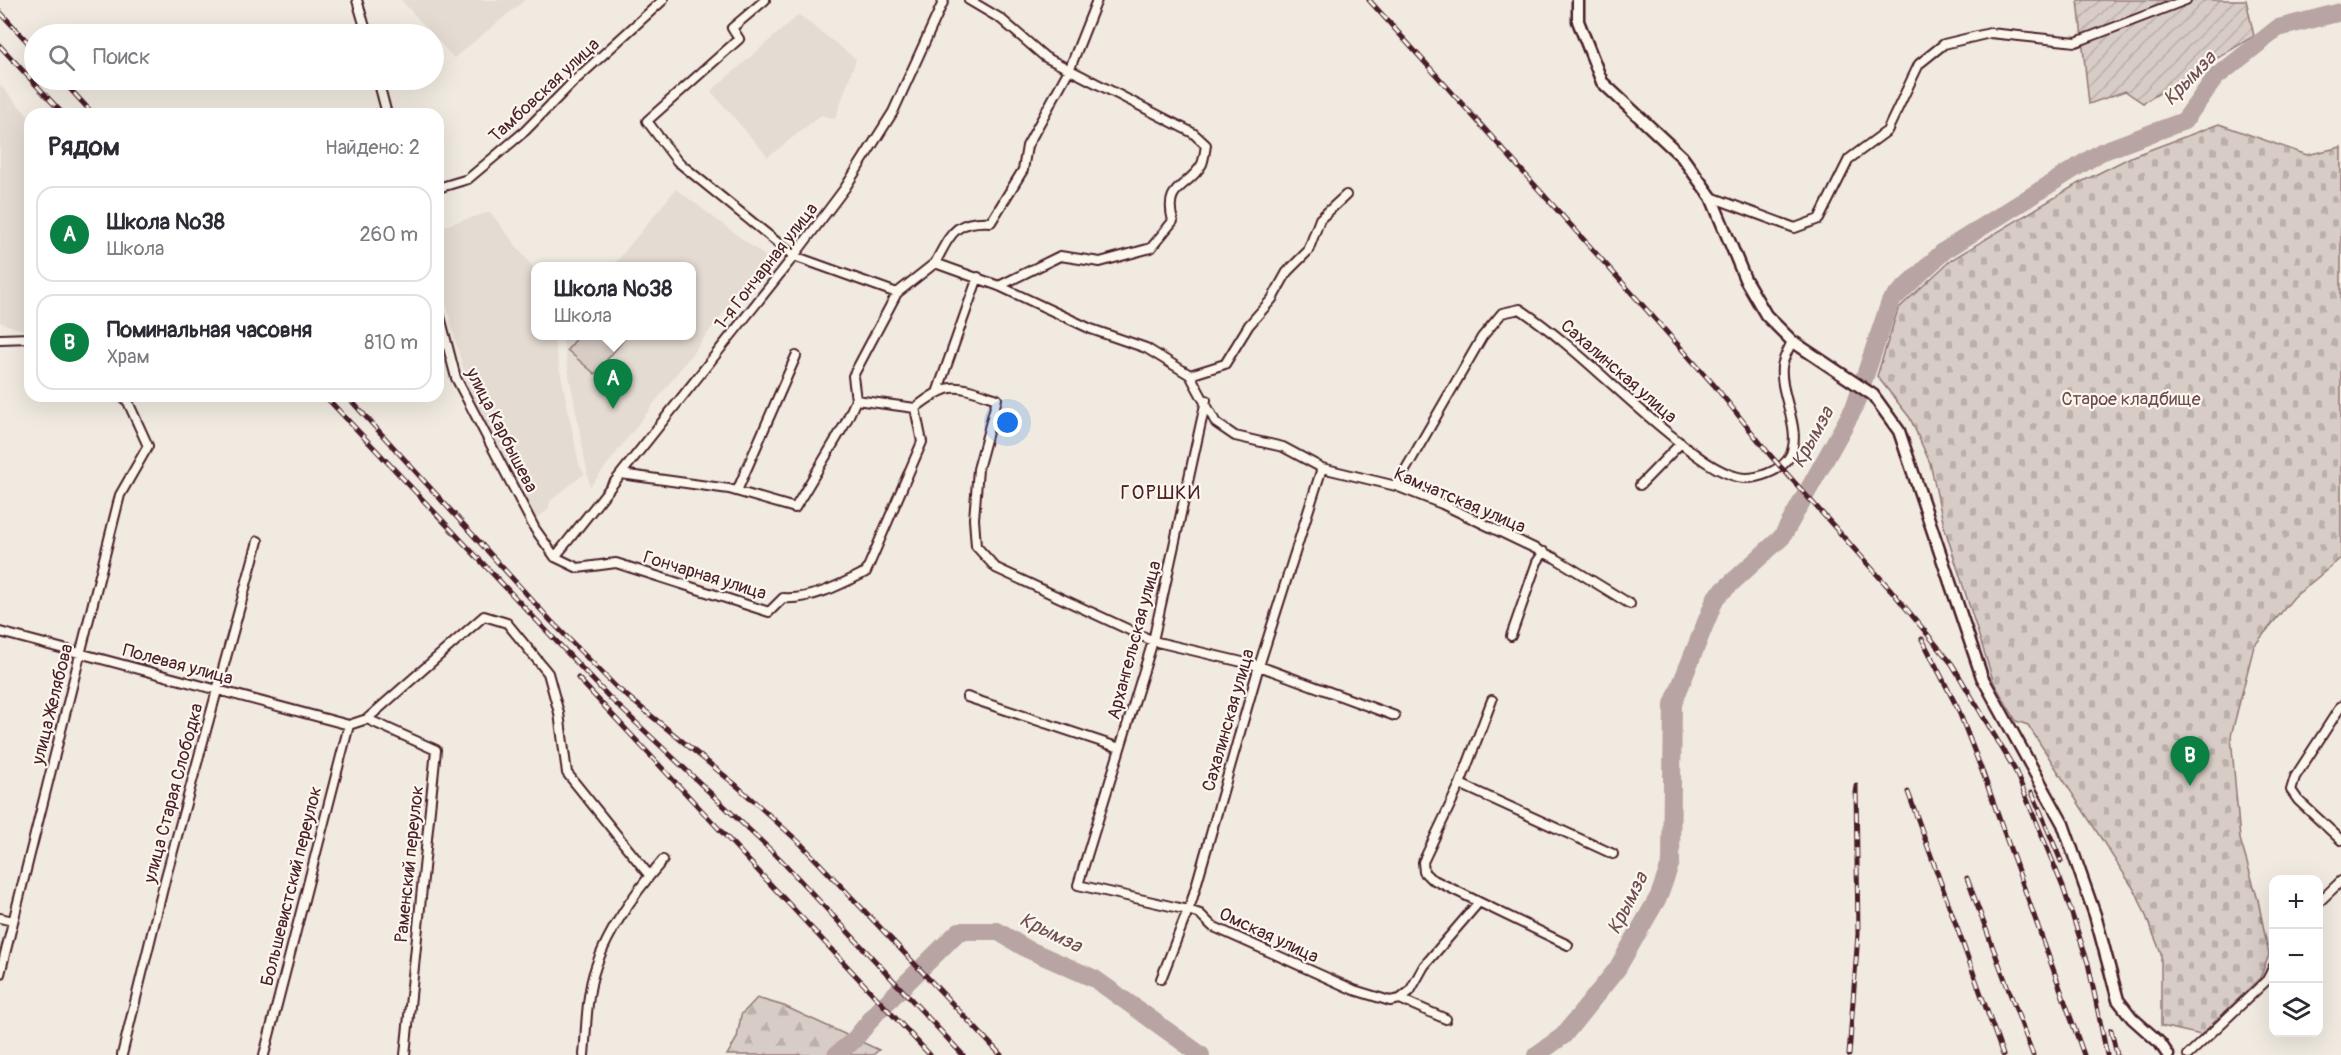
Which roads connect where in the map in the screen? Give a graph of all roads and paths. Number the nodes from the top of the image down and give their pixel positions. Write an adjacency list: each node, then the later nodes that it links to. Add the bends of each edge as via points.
1 (357, 0): 9 (street)
2 (663, 0): 13 (street, Тамбовская улица, via 525,131 468,179)
3 (765, 0): 16 (street, via 732,28 739,39 647,121 677,161)
4 (944, 0): 16 (street, 1-я Гончарная улица, via 893,112 845,188)
5 (969, 0): 10 (street, via 1001,19 1045,57)
6 (1097, 0): 10 (street)
7 (1578, 0): 15 (street, via 1578,21 1602,82 1682,157)
8 (2187, 0): 15 (street, via 2076,42 1990,33 1944,44 1919,64 1887,131 1849,159 1819,219 1795,228)
9 (364, 24)
10 (1070, 68): 17 (street, via 1027,146 1023,170 991,222 960,225); 19 (street, via 1193,133 1206,145 1202,164 1174,191 1169,206 1173,221 1151,248 1100,262 1060,256)
11 (381, 90): 12 (street)
12 (385, 108)
13 (444, 186)
14 (1346, 195): 26 (street, via 1320,219 1308,251 1287,272 1225,364)
15 (1711, 197): 24 (street, via 1745,279 1766,315)
16 (794, 256): 20 (street); 34 (street, 1-я Гончарная улица)
17 (935, 263): 18 (street, Камчатская улица); 20 (street)
18 (978, 277): 19 (street, Камчатская улица); 27 (street)
19 (999, 286): 26 (street, Камчатская улица, via 1091,329 1146,348)
20 (897, 293): 28 (street, via 853,376)
21 (444, 332): 40 (street, улица Карбышева, via 456,378)
22 (24, 338): 23 (street)
23 (0, 339)
24 (1792, 341): 32 (street, Сахалинская улица, via 1782,365 1782,381 1793,440 1790,456 1776,472 1740,478); 77 (street, via 1873,395 1899,431 1982,677 2063,824 2095,915 2118,1000)
25 (796, 356): 37 (street)
26 (1190, 375): 29 (street, Камчатская улица)
27 (938, 390): 31 (street); 44 (street, via 958,386 997,399 978,469 976,546 996,568)
28 (856, 400): 31 (street); 37 (street, via 795,508)
29 (1206, 400): 33 (street, Камчатская улица, via 1216,423 1235,436 1283,447); 44 (street, Архангельская улица)
30 (128, 402): 45 (street, улица Желябова, via 148,446 120,495)
31 (915, 408): 40 (street, Гончарная улица, via 921,442 866,572 842,584 798,599 783,598 769,612 616,563 578,568)
32 (1681, 443): 35 (street); 36 (street, Сахалинская улица, via 1543,324 1520,309 1502,313 1482,337)
33 (1322, 468): 36 (street, Камчатская улица); 46 (street, Сахалинская улица)
34 (621, 474): 37 (street); 40 (street, 1-я Гончарная улица)
35 (1640, 484)
36 (1396, 486): 39 (street, Камчатская улица)
37 (737, 491)
38 (258, 541): 47 (street, улица Старая Слободка)
39 (1544, 552): 41 (street, Камчатская улица); 43 (street)
40 (555, 558)
41 (1630, 604)
42 (0, 632): 45 (street, Полевая улица)
43 (1511, 636)
44 (1153, 641): 46 (street); 54 (street, Архангельская улица)
45 (80, 653): 47 (street, Полевая улица); 66 (street, улица Желябова)
46 (1259, 666): 51 (street); 64 (street, Сахалинская улица)
47 (216, 690): 53 (street, Полевая улица); 73 (street, улица Старая Слободка)
48 (967, 698): 54 (street)
49 (1492, 700): 55 (street)
50 (2341, 706): 56 (street, via 2295,777 2292,790)
51 (1395, 716)
52 (368, 719): 53 (street); 59 (street, via 483,616 507,623 548,672 559,713 567,773); 75 (street, Раменский переулок, via 436,750)
53 (349, 725): 74 (street, Большевистский переулок)
54 (1120, 748): 61 (street, Архангельская улица)
55 (1460, 784): 57 (street); 63 (street, via 1423,862 1424,872)
56 (2341, 840)
57 (1612, 854)
58 (663, 860): 59 (street)
59 (649, 875): 76 (street, via 622,915 600,959 590,988)
60 (2341, 881): 62 (street)
61 (1078, 885): 64 (street, Омская улица)
62 (2323, 899)
63 (1479, 902): 67 (street); 71 (street)
64 (1188, 910): 70 (street, Сахалинская улица); 71 (street, Омская улица, via 1200,914 1212,926 1354,990 1390,1001)
65 (0, 918): 66 (street)
66 (13, 921): 68 (street, улица Желябова)
67 (1568, 945)
68 (0, 974)
69 (2269, 976): 78 (street)
70 (1161, 979)
71 (1400, 999): 72 (street, Омская улица)
72 (1446, 1018)
73 (122, 1055)
74 (264, 1055)
75 (405, 1055)
76 (584, 1055)
77 (2168, 1055)
78 (2188, 1055)

